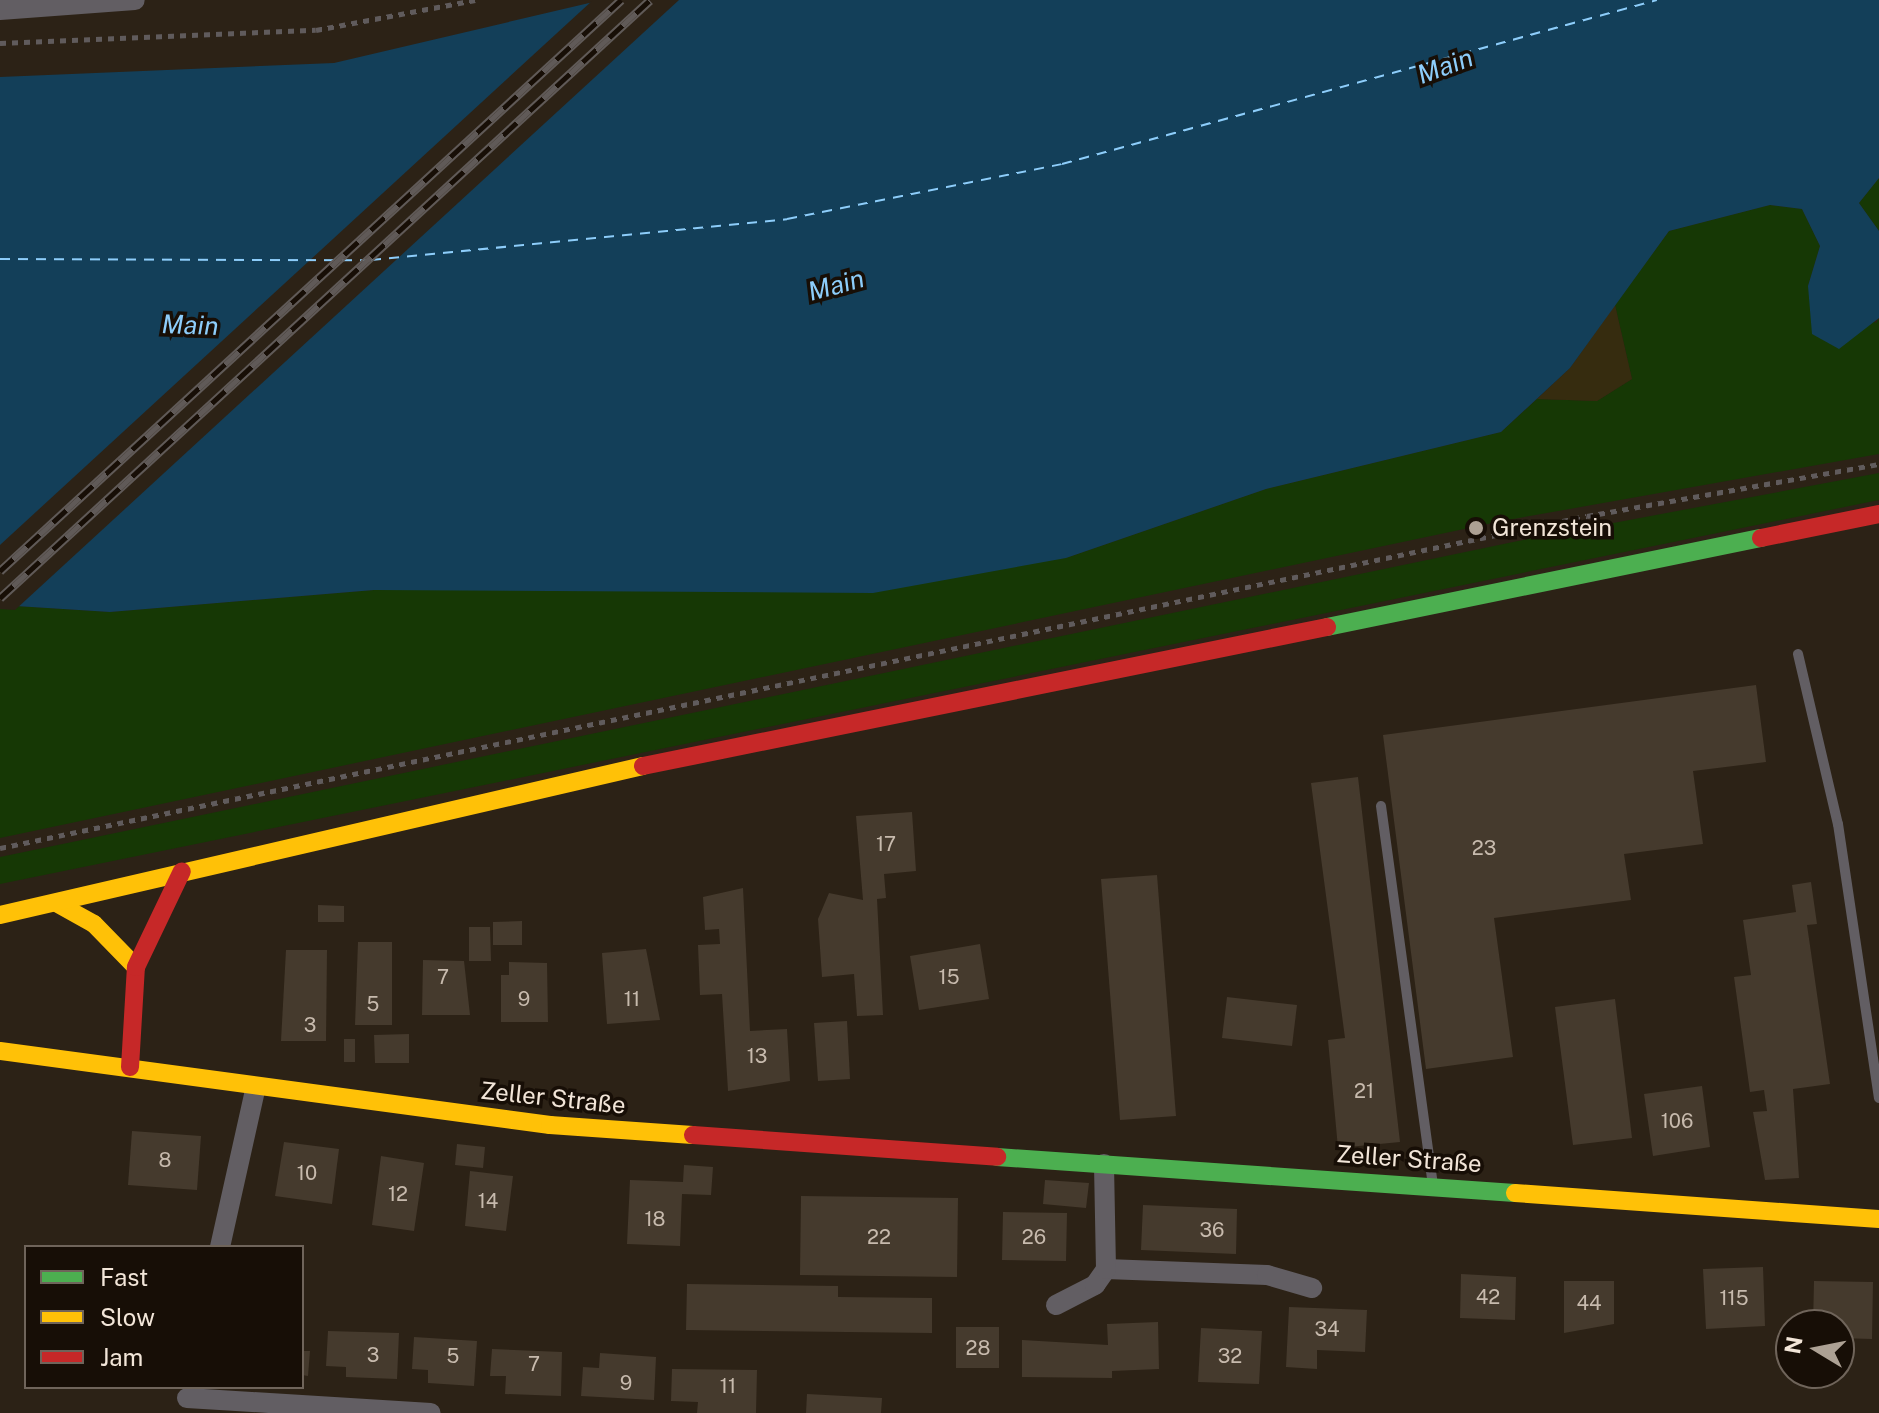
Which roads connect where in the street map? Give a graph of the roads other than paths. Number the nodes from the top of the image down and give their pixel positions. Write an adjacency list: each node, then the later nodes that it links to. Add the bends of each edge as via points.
1 (135, 0): 2 (street)
2 (95, 2): 3 (street)
3 (0, 10)
4 (1879, 514): 7 (main road, via 476,800)
5 (1798, 654): 14 (lane, via 1838,824)
6 (1381, 806): 16 (lane)
7 (182, 871): 8 (main road); 10 (main road, via 161,903)
8 (58, 904): 9 (main road); 10 (main road, via 94,924)
9 (0, 915)
10 (136, 967): 12 (main road)
11 (0, 1051): 12 (main road, Zeller Straße)
12 (130, 1067): 13 (main road, Zeller Straße)
13 (255, 1090): 15 (main road, Zeller Straße, via 581,1128); 18 (street)
14 (1879, 1098)
15 (1104, 1164): 16 (main road, Zeller Straße); 19 (street)
16 (1434, 1186): 17 (main road, Zeller Straße)
17 (1879, 1219)
18 (220, 1245)
19 (1106, 1269): 20 (street, via 1267,1275); 21 (street, via 1095,1285)
20 (1312, 1288)
21 (1056, 1305)
22 (187, 1399): 23 (street)
23 (431, 1413)

